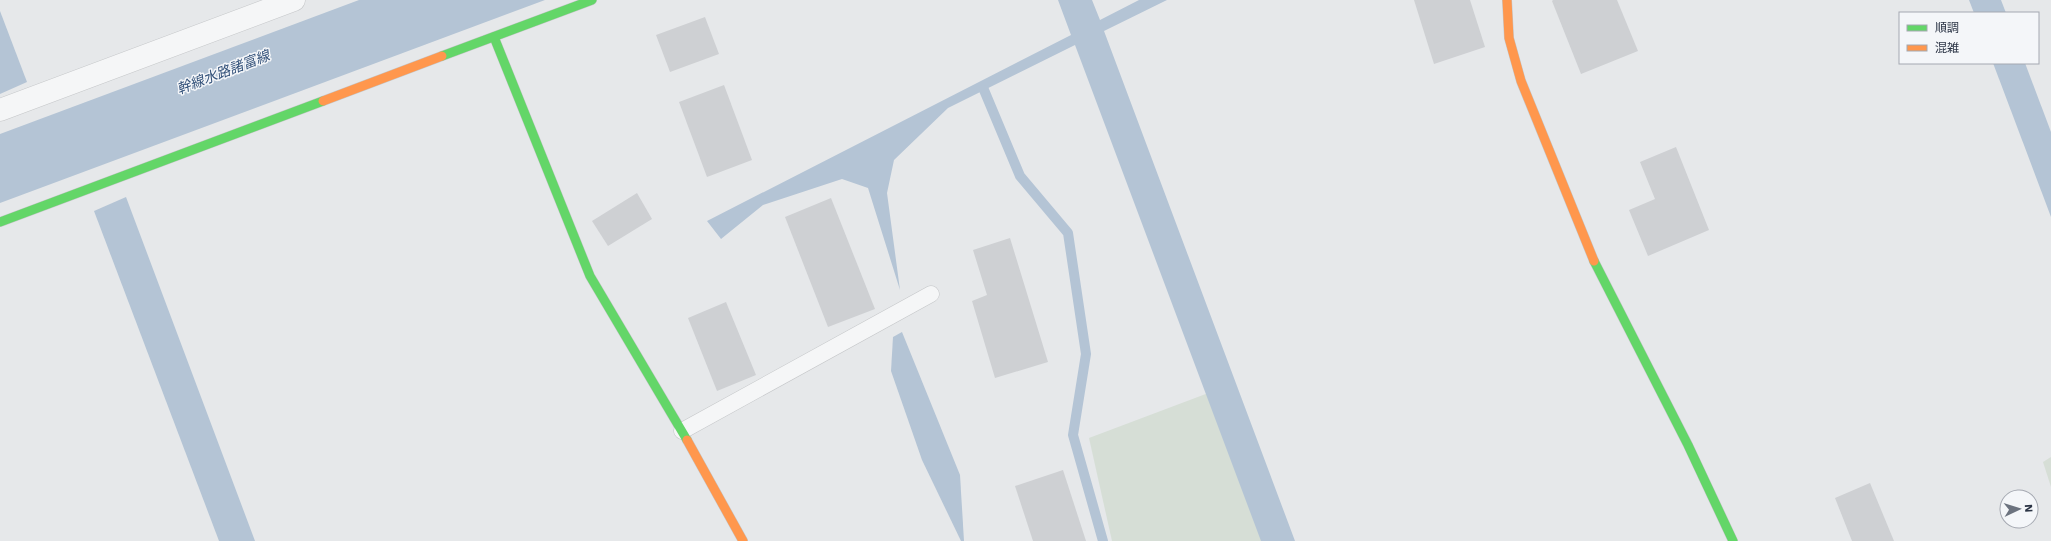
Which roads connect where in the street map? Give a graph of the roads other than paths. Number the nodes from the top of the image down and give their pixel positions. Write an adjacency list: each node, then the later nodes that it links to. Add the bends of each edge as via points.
1 (294, 0): 5 (street)
2 (592, 0): 4 (street)
3 (1507, 0): 10 (street, via 1509,38 1522,81 1587,246 1688,445)
4 (494, 37): 6 (street); 8 (street, via 590,276)
5 (0, 110)
6 (0, 222)
7 (931, 294): 8 (lane)
8 (682, 431): 9 (street)
9 (743, 541)
10 (1733, 541)

